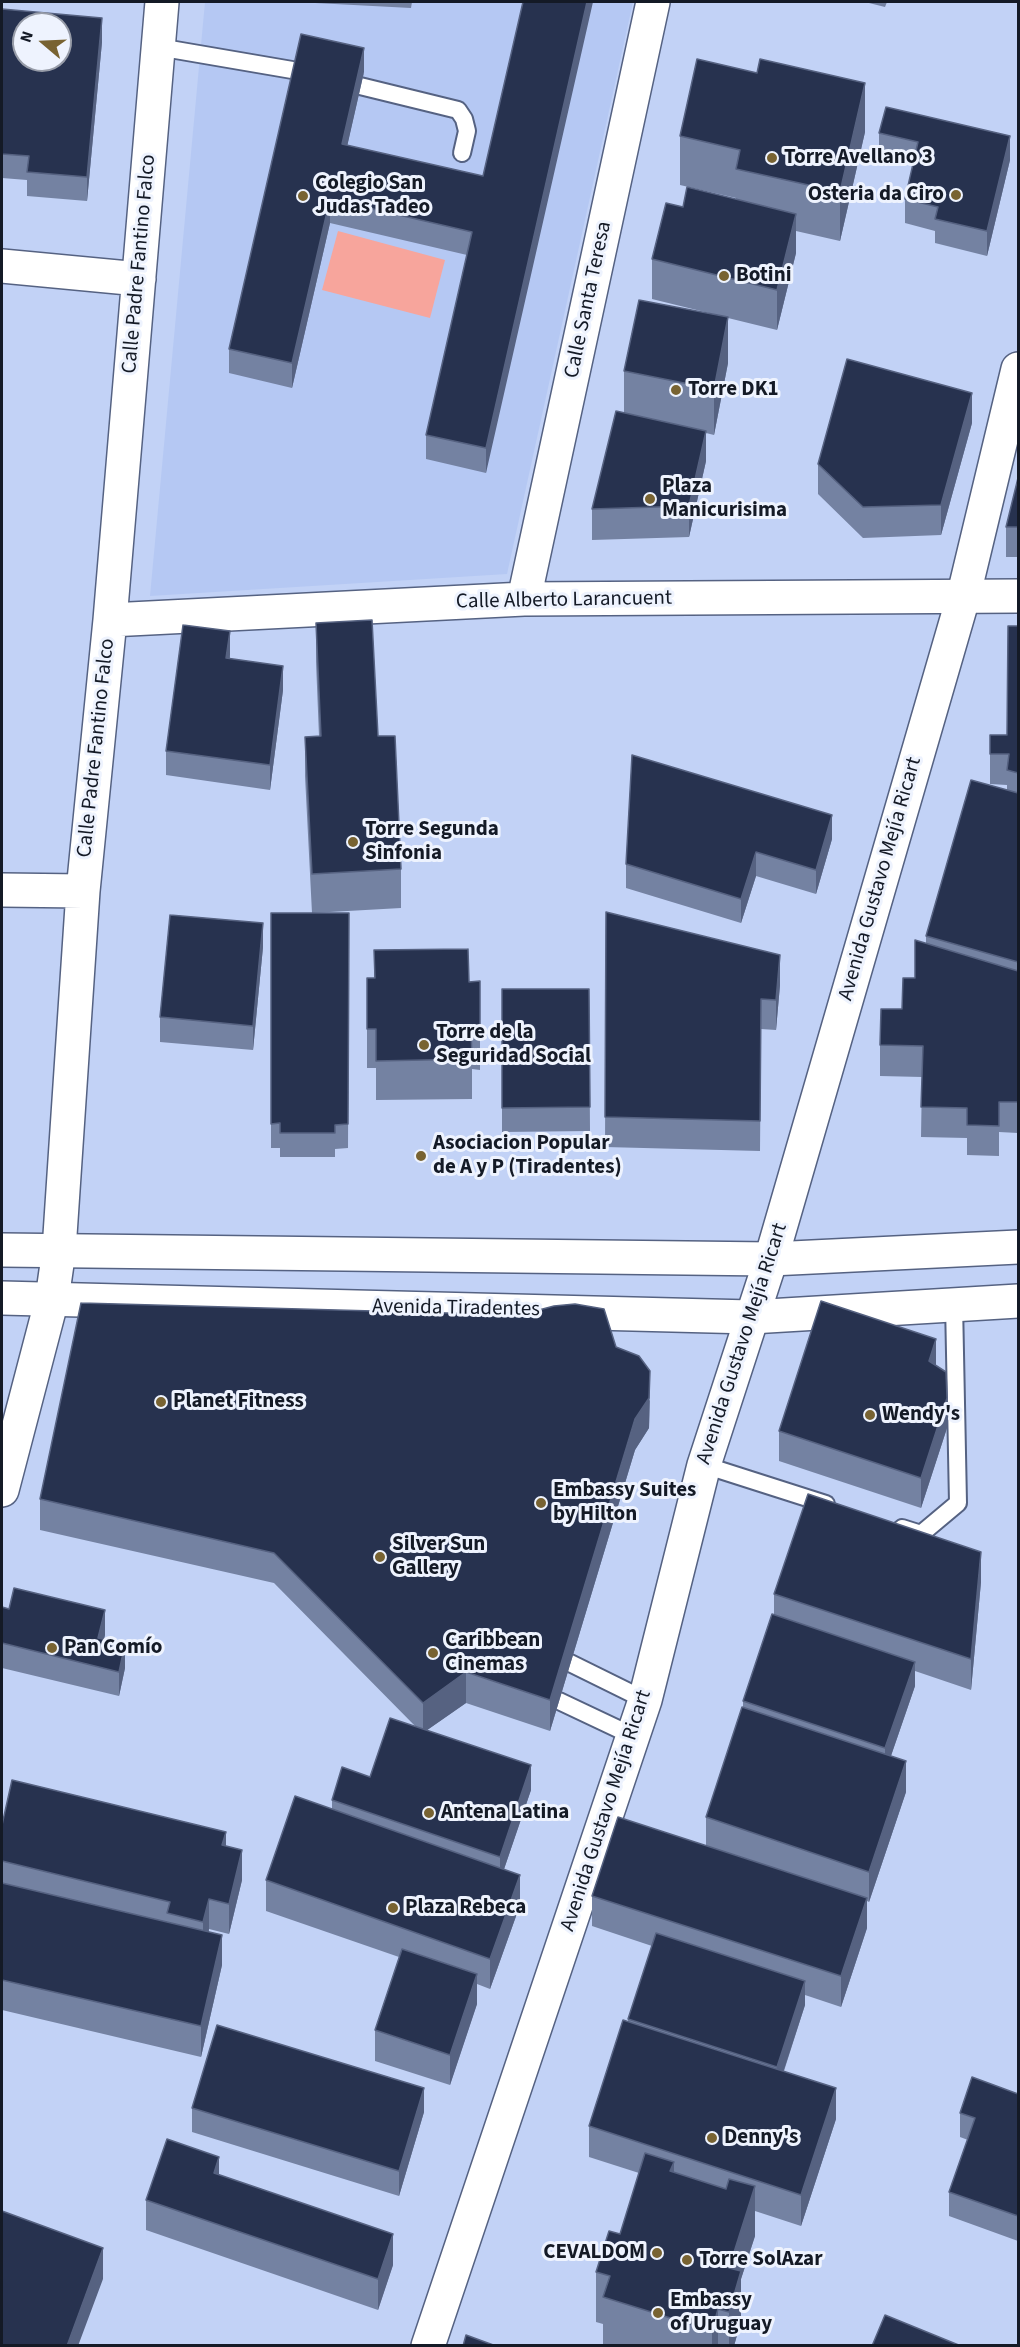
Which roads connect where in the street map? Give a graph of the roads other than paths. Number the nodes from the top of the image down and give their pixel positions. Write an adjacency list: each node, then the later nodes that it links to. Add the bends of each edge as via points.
1 (162, 2): 3 (street, Calle Padre Fantino Falco)
2 (653, 2): 12 (street, Calle Santa Teresa)
3 (158, 47): 4 (lane); 8 (street, Calle Padre Fantino Falco)
4 (298, 71)
5 (360, 86): 6 (lane, via 458,110 467,131)
6 (462, 153)
7 (2, 266): 8 (street)
8 (139, 279): 13 (street, Calle Padre Fantino Falco)
9 (1018, 369): 11 (street, Avenida Gustavo Mejía Ricart)
10 (1018, 596): 11 (street, Calle Alberto Larancuent)
11 (963, 598): 12 (street, Calle Alberto Larancuent); 19 (street, Avenida Gustavo Mejía Ricart)
12 (524, 599): 13 (street, Calle Alberto Larancuent)
13 (110, 620): 15 (street, Calle Padre Fantino Falco)
14 (2, 890): 15 (street)
15 (83, 891): 18 (street, Calle Padre Fantino Falco)
16 (1018, 1246): 19 (street)
17 (2, 1250): 18 (street)
18 (59, 1250): 19 (street); 21 (street, Calle Padre Fantino Falco)
19 (771, 1260): 24 (street, Avenida Gustavo Mejía Ricart)
20 (2, 1298): 21 (street, Avenida Tiradentes)
21 (52, 1299): 24 (street, Avenida Tiradentes); 26 (street, Calle Padre Fantino Falco)
22 (1018, 1301): 23 (street, Avenida Tiradentes)
23 (954, 1303): 24 (street, Avenida Tiradentes); 28 (lane, via 958,1503 921,1534)
24 (751, 1317): 25 (street, Avenida Gustavo Mejía Ricart)
25 (704, 1465): 27 (lane); 30 (street, Avenida Gustavo Mejía Ricart)
26 (2, 1490)
27 (841, 1509)
28 (887, 1523)
29 (570, 1663): 30 (lane)
30 (645, 1700): 32 (street, Avenida Gustavo Mejía Ricart)
31 (559, 1701): 32 (lane)
32 (633, 1736): 33 (street, Avenida Gustavo Mejía Ricart)
33 (428, 2346)

